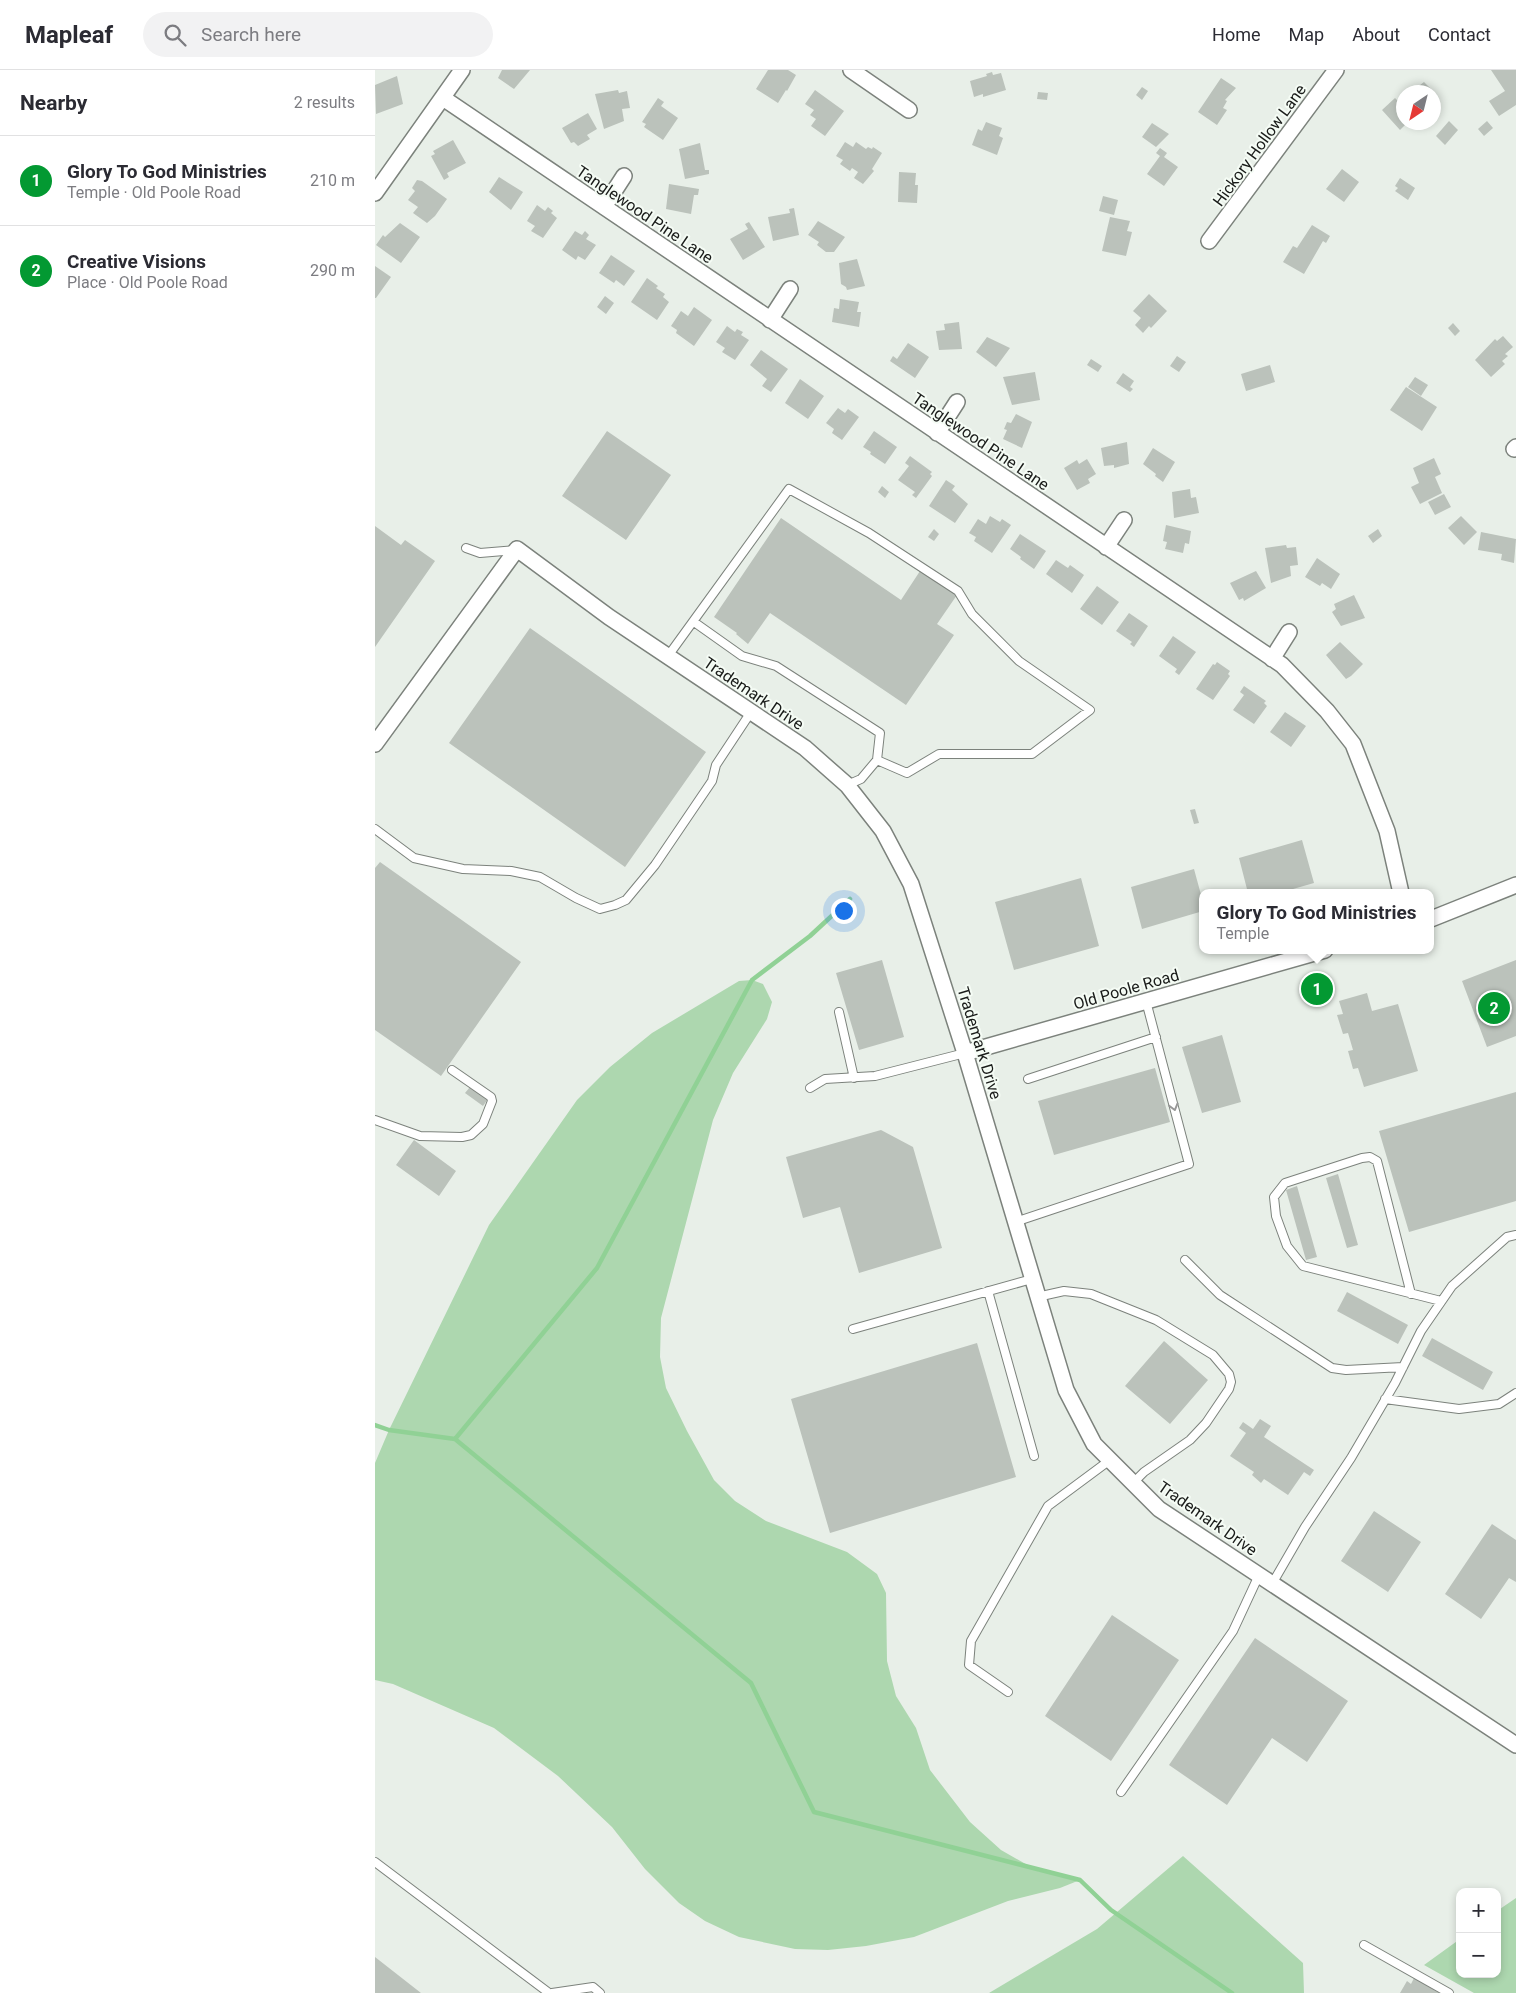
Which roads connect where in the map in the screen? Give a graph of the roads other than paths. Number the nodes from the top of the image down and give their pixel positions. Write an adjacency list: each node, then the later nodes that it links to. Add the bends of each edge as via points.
1 (461, 70): 4 (street)
2 (851, 70): 5 (street)
3 (1336, 70): 9 (street, Hickory Hollow Lane)
4 (443, 98): 7 (street); 8 (street, Tanglewood Pine Lane)
5 (909, 110)
6 (624, 176): 8 (street)
7 (375, 193)
8 (604, 207): 11 (street, Tanglewood Pine Lane)
9 (1209, 241)
10 (790, 289): 11 (street)
11 (770, 320): 13 (street, Tanglewood Pine Lane)
12 (957, 402): 13 (street)
13 (937, 433): 15 (street, Tanglewood Pine Lane)
14 (1124, 520): 15 (street)
15 (1106, 547): 21 (street, Tanglewood Pine Lane)
16 (466, 548): 17 (lane, via 480,553)
17 (517, 549): 20 (street, Trademark Drive); 23 (street)
18 (694, 622): 20 (lane); 24 (lane, via 742,656 776,666 880,733); 24 (lane, via 789,489 869,533 958,591 972,614 1019,661 1090,710 1032,754 939,754 907,773)
19 (1289, 632): 21 (street)
20 (668, 656): 22 (street, Trademark Drive)
21 (1271, 658): 28 (street, Tanglewood Pine Lane, via 1327,711 1353,744 1387,832)
22 (751, 712): 25 (street, Trademark Drive, via 805,748); 26 (lane, via 716,765 712,781 655,865 626,900 615,905 600,909 540,877 511,871 463,869 414,858)
23 (375, 744)
24 (877, 760): 25 (lane, via 861,779)
25 (847, 785): 34 (street, Trademark Drive, via 883,831 911,884)
26 (375, 829)
27 (1516, 885): 29 (street)
28 (1400, 889)
29 (1434, 917)
30 (1311, 954): 31 (street, Old Poole Road)
31 (1146, 1002): 33 (lane); 34 (street, Old Poole Road)
32 (839, 1012): 36 (lane)
33 (1155, 1038): 37 (lane); 40 (lane, one-way to 40, via 1189,1164)
34 (965, 1053): 36 (lane, via 875,1076); 40 (street, Trademark Drive)
35 (453, 1070): 39 (lane, via 491,1097 483,1124 471,1135 420,1136)
36 (854, 1078): 38 (lane, via 825,1079)
37 (1028, 1080)
38 (810, 1088)
39 (375, 1120)
40 (1015, 1222): 43 (street, Trademark Drive)
41 (1516, 1235): 47 (lane, via 1507,1237 1452,1286)
42 (1185, 1260): 49 (lane, via 1219,1295 1331,1368)
43 (1032, 1279): 44 (lane); 46 (street, Trademark Drive)
44 (987, 1291): 48 (lane); 52 (lane)
45 (1411, 1294): 45 (lane, via 1303,1266 1287,1246 1276,1216 1274,1197 1285,1183 1362,1158 1370,1157 1377,1161); 47 (lane)
46 (1037, 1297): 53 (street, Trademark Drive, via 1066,1390 1094,1444); 54 (lane, via 1064,1291 1091,1294 1147,1316 1213,1355 1229,1374 1229,1389 1207,1423)
47 (1441, 1301): 49 (lane)
48 (853, 1329)
49 (1403, 1367): 51 (lane)
50 (1516, 1393): 51 (lane, via 1499,1404 1459,1409)
51 (1385, 1399): 55 (lane, via 1351,1458)
52 (1034, 1456)
53 (1110, 1460): 54 (street, Trademark Drive); 56 (lane, via 1048,1506 971,1641 969,1665)
54 (1133, 1483): 55 (street, Trademark Drive, via 1159,1509)
55 (1265, 1580): 57 (street, Trademark Drive); 58 (lane)
56 (1008, 1692)
57 (1516, 1745)
58 (1121, 1792)
59 (375, 1862): 61 (lane)
60 (1364, 1945): 63 (lane)
61 (550, 1993): 62 (lane, via 593,1987)
62 (600, 1993)
63 (1449, 1993)

